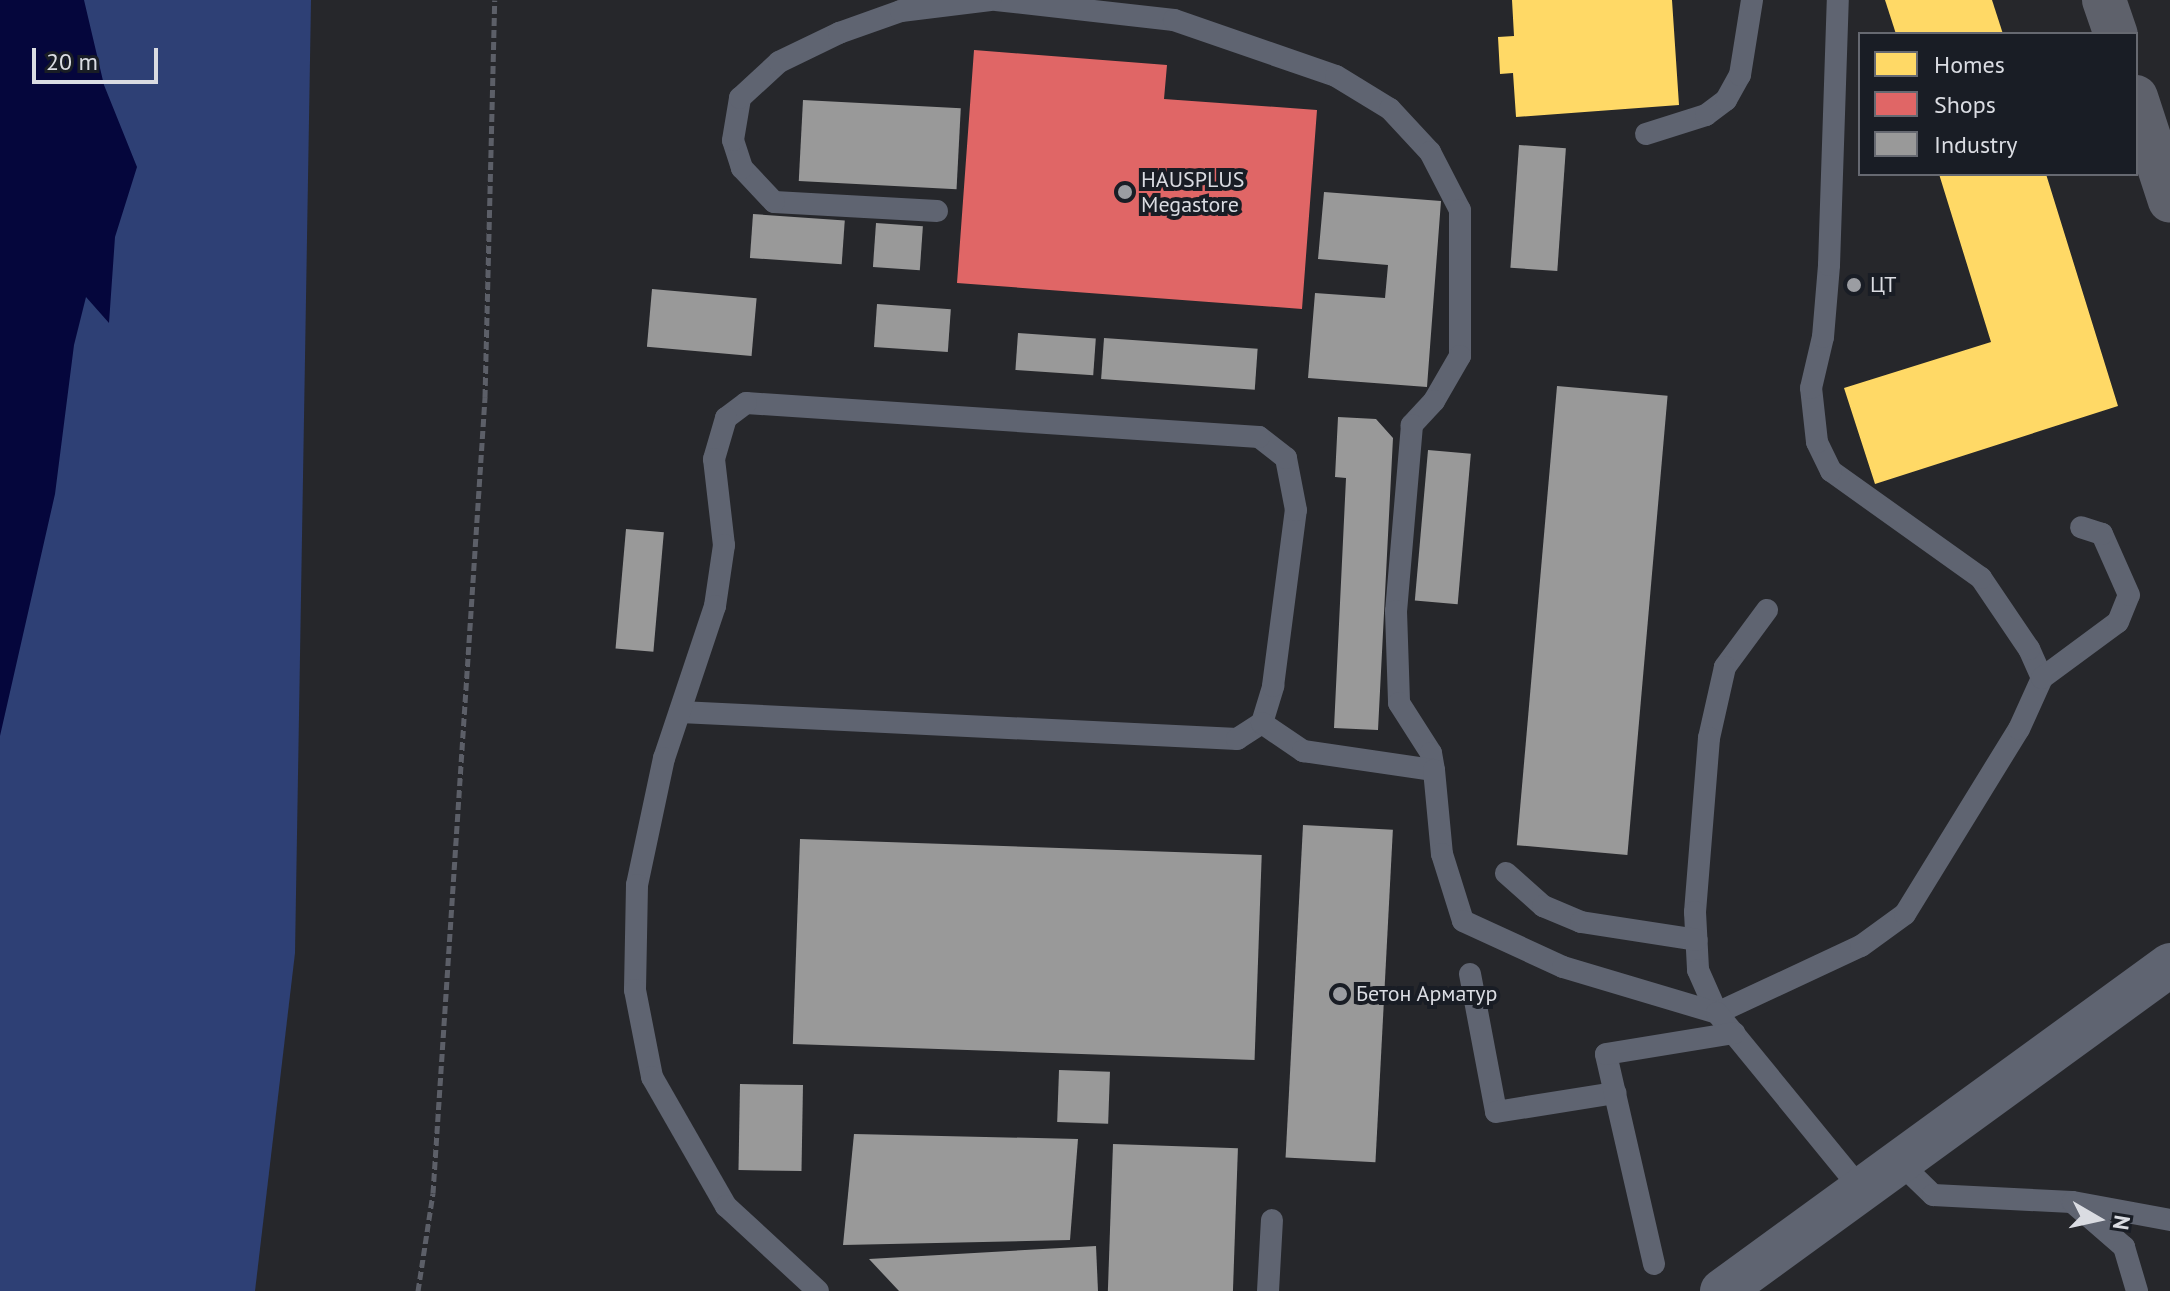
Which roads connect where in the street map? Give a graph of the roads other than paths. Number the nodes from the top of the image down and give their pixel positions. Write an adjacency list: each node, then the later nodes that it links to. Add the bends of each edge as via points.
1 (993, 0): 9 (lane, via 901,11 839,33 779,62 740,98 733,140 742,168 774,202); 15 (lane, via 1174,20 1336,76 1390,109 1430,152 1460,210 1460,356 1434,401 1412,425 1396,611 1399,703 1431,753)
2 (1752, 0): 7 (lane, via 1740,75 1726,100 1706,115)
3 (1838, 0): 12 (lane, via 1829,265 1823,337 1811,388 1817,442 1831,471 1981,578 2029,649)
4 (2104, 0): 5 (highway)
5 (2115, 32)
6 (2138, 103): 8 (highway)
7 (1646, 134)
8 (2170, 201)
9 (937, 211)
10 (2081, 527): 12 (lane, via 2102,534 2129,595 2118,622)
11 (1767, 610): 17 (lane, via 1725,667 1709,738)
12 (2042, 678): 20 (lane, via 2019,729 1905,914 1861,946)
13 (680, 712): 14 (lane, via 1237,739); 14 (lane, via 715,606 724,545 714,459 726,418 746,403 1259,437 1286,458 1296,510 1273,686); 29 (lane, via 664,758 637,885 635,990 652,1077 726,1206)
14 (1262, 723): 15 (lane, via 1303,751)
15 (1434, 770): 20 (lane, via 1442,854 1463,921 1563,967)
16 (1506, 873): 17 (lane, via 1543,906 1581,922)
17 (1697, 940): 20 (lane, via 1698,970)
18 (2170, 965): 23 (street)
19 (1470, 974): 22 (lane, via 1496,1112)
20 (1717, 1013): 21 (lane)
21 (1734, 1033): 22 (lane, via 1606,1054); 24 (lane)
22 (1615, 1093): 28 (lane)
23 (1898, 1161): 24 (street); 25 (lane, via 1933,1195)
24 (1861, 1189): 31 (street)
25 (2072, 1202): 27 (lane); 32 (lane, via 2124,1247)
26 (1272, 1220): 30 (lane)
27 (2170, 1220)
28 (1654, 1264)
29 (818, 1291)
30 (1268, 1291)
31 (1722, 1291)
32 (2137, 1291)

